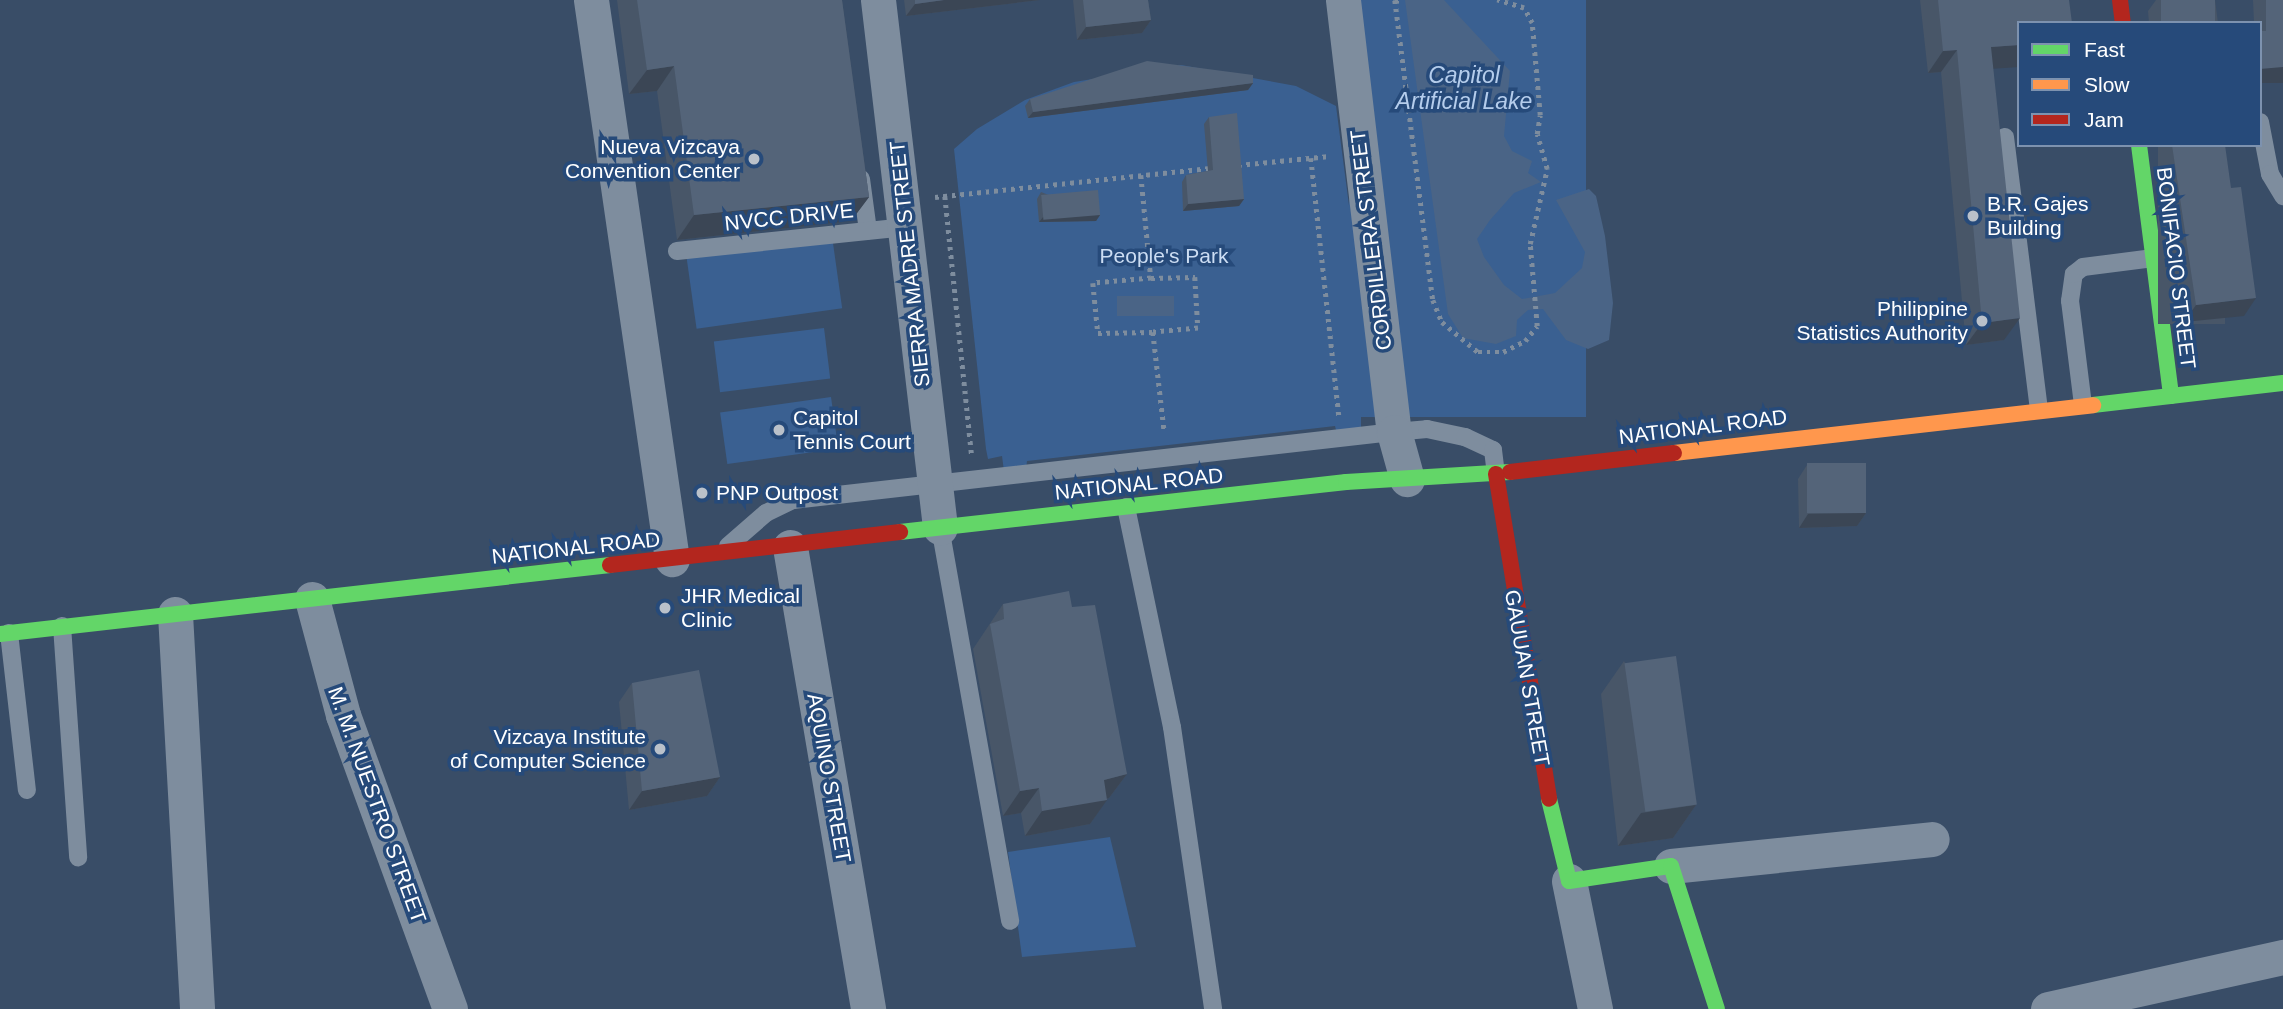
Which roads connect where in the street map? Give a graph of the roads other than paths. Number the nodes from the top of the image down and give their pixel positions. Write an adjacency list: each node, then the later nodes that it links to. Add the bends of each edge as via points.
1 (591, 0): 27 (street)
2 (878, 0): 11 (street, SIERRA MADRE STREET)
3 (1343, 0): 19 (street, CORDILLERA STREET)
4 (2120, 0): 5 (main road)
5 (2123, 21)
6 (2262, 132): 10 (lane, via 2270,174)
7 (2005, 137): 18 (lane)
8 (2139, 147): 14 (main road, BONIFACIO STREET)
9 (859, 163): 12 (lane)
10 (2283, 196)
11 (904, 214): 12 (lane, NVCC DRIVE); 22 (street, SIERRA MADRE STREET)
12 (868, 232): 13 (lane, NVCC DRIVE)
13 (677, 251)
14 (2153, 258): 16 (main road, BONIFACIO STREET); 17 (lane, via 2083,267 2074,274 2070,301)
15 (2283, 383): 16 (main road, NATIONAL ROAD)
16 (2171, 396): 17 (main road, NATIONAL ROAD)
17 (2083, 405): 18 (main road, NATIONAL ROAD)
18 (2039, 410): 20 (main road, NATIONAL ROAD)
19 (1394, 432): 20 (lane, via 1427,429 1465,437 1493,450); 21 (street, CORDILLERA STREET); 22 (lane)
20 (1496, 474): 21 (main road, NATIONAL ROAD); 36 (main road, GAUUAN STREET, via 1544,780)
21 (1407, 479): 23 (main road, NATIONAL ROAD)
22 (935, 485): 24 (street, SIERRA MADRE STREET); 26 (lane, via 780,503)
23 (1126, 507): 24 (main road, NATIONAL ROAD); 42 (lane, via 1172,727)
24 (940, 527): 25 (main road, NATIONAL ROAD); 37 (lane)
25 (790, 547): 26 (main road, NATIONAL ROAD); 41 (street, AQUINO STREET)
26 (719, 554): 27 (main road, NATIONAL ROAD)
27 (672, 559): 28 (main road, NATIONAL ROAD)
28 (312, 599): 29 (main road, NATIONAL ROAD); 40 (street, M. M. NUESTRO STREET, via 343,715)
29 (175, 614): 30 (main road, NATIONAL ROAD); 39 (street)
30 (62, 626): 31 (main road, NATIONAL ROAD); 34 (lane)
31 (4, 633): 32 (lane)
32 (27, 790)
33 (1932, 839): 35 (street)
34 (78, 857)
35 (1671, 866): 36 (main road); 44 (main road)
36 (1569, 881): 43 (street, GAUUAN STREET)
37 (1010, 921)
38 (2283, 957): 45 (street)
39 (197, 1009)
40 (450, 1009)
41 (868, 1009)
42 (1213, 1009)
43 (1595, 1009)
44 (1717, 1009)
45 (2048, 1009)

